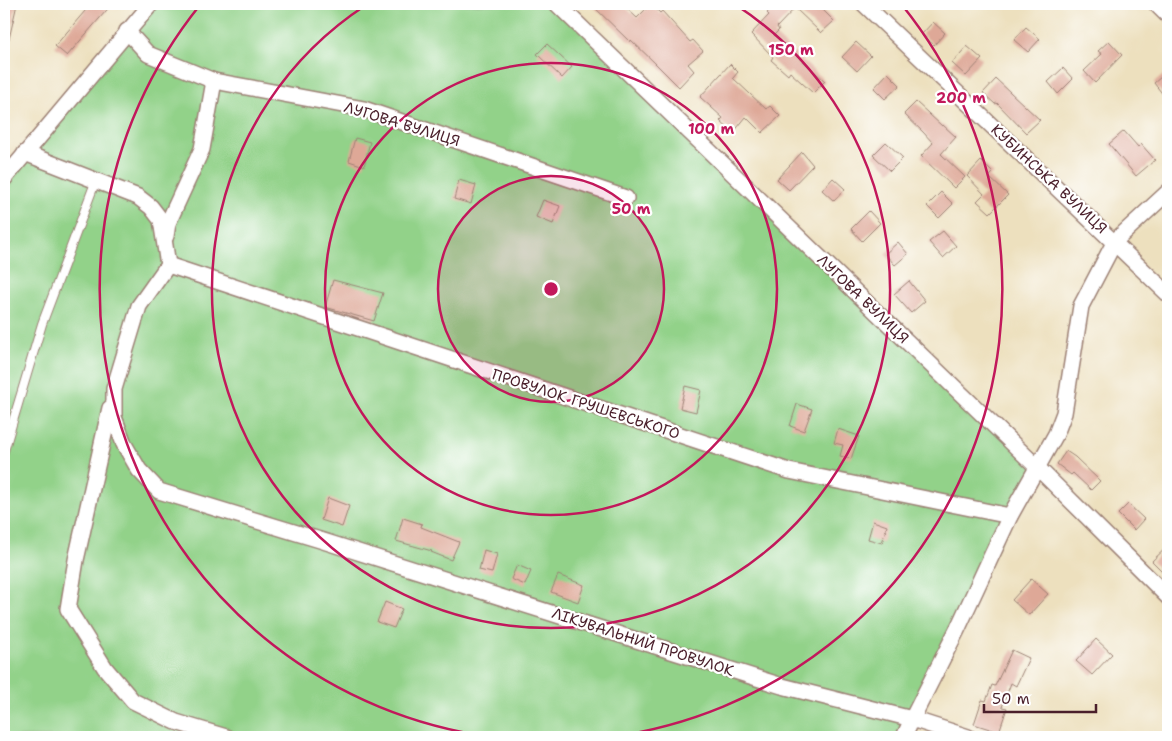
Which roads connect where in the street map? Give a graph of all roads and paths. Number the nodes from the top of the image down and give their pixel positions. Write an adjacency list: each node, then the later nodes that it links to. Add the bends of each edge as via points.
1 (151, 4): 6 (street)
2 (557, 4): 19 (street, ЛУГОВА ВУЛИЦЯ)
3 (864, 4): 14 (street, КУБИНСЬКА ВУЛИЦЯ)
4 (1156, 4): 5 (street)
5 (1168, 16)
6 (127, 30): 7 (street, ЛУГОВА ВУЛИЦЯ, via 148,54); 8 (street)
7 (214, 82): 12 (street, ЛУГОВА ВУЛИЦЯ, via 364,109); 13 (street, via 202,149 168,223)
8 (25, 153): 9 (street); 10 (street)
9 (4, 179)
10 (96, 180): 13 (street, via 138,197 151,207 161,220); 18 (lane, via 42,324)
11 (1168, 192): 14 (street)
12 (626, 198)
13 (165, 240): 15 (street)
14 (1114, 241): 16 (street, КУБИНСЬКА ВУЛИЦЯ); 19 (street, via 1081,306 1064,414)
15 (168, 265): 17 (street, via 140,306); 20 (street, ПРОВУЛОК ГРУШЕВСЬКОГО, via 789,472)
16 (1168, 294)
17 (114, 389): 22 (street, ЛІКУВАЛЬНИЙ ПРОВУЛОК, via 114,417 124,444 139,470 159,491 782,686); 23 (street, via 68,609 105,668 133,700 176,722)
18 (4, 451)
19 (1037, 467): 20 (street); 21 (street, ЛУГОВА ВУЛИЦЯ)
20 (1010, 516): 22 (street)
21 (1168, 597)
22 (912, 718): 24 (street); 25 (street, ЛІКУВАЛЬНИЙ ПРОВУЛОК)
23 (226, 737)
24 (904, 737)
25 (968, 737)

